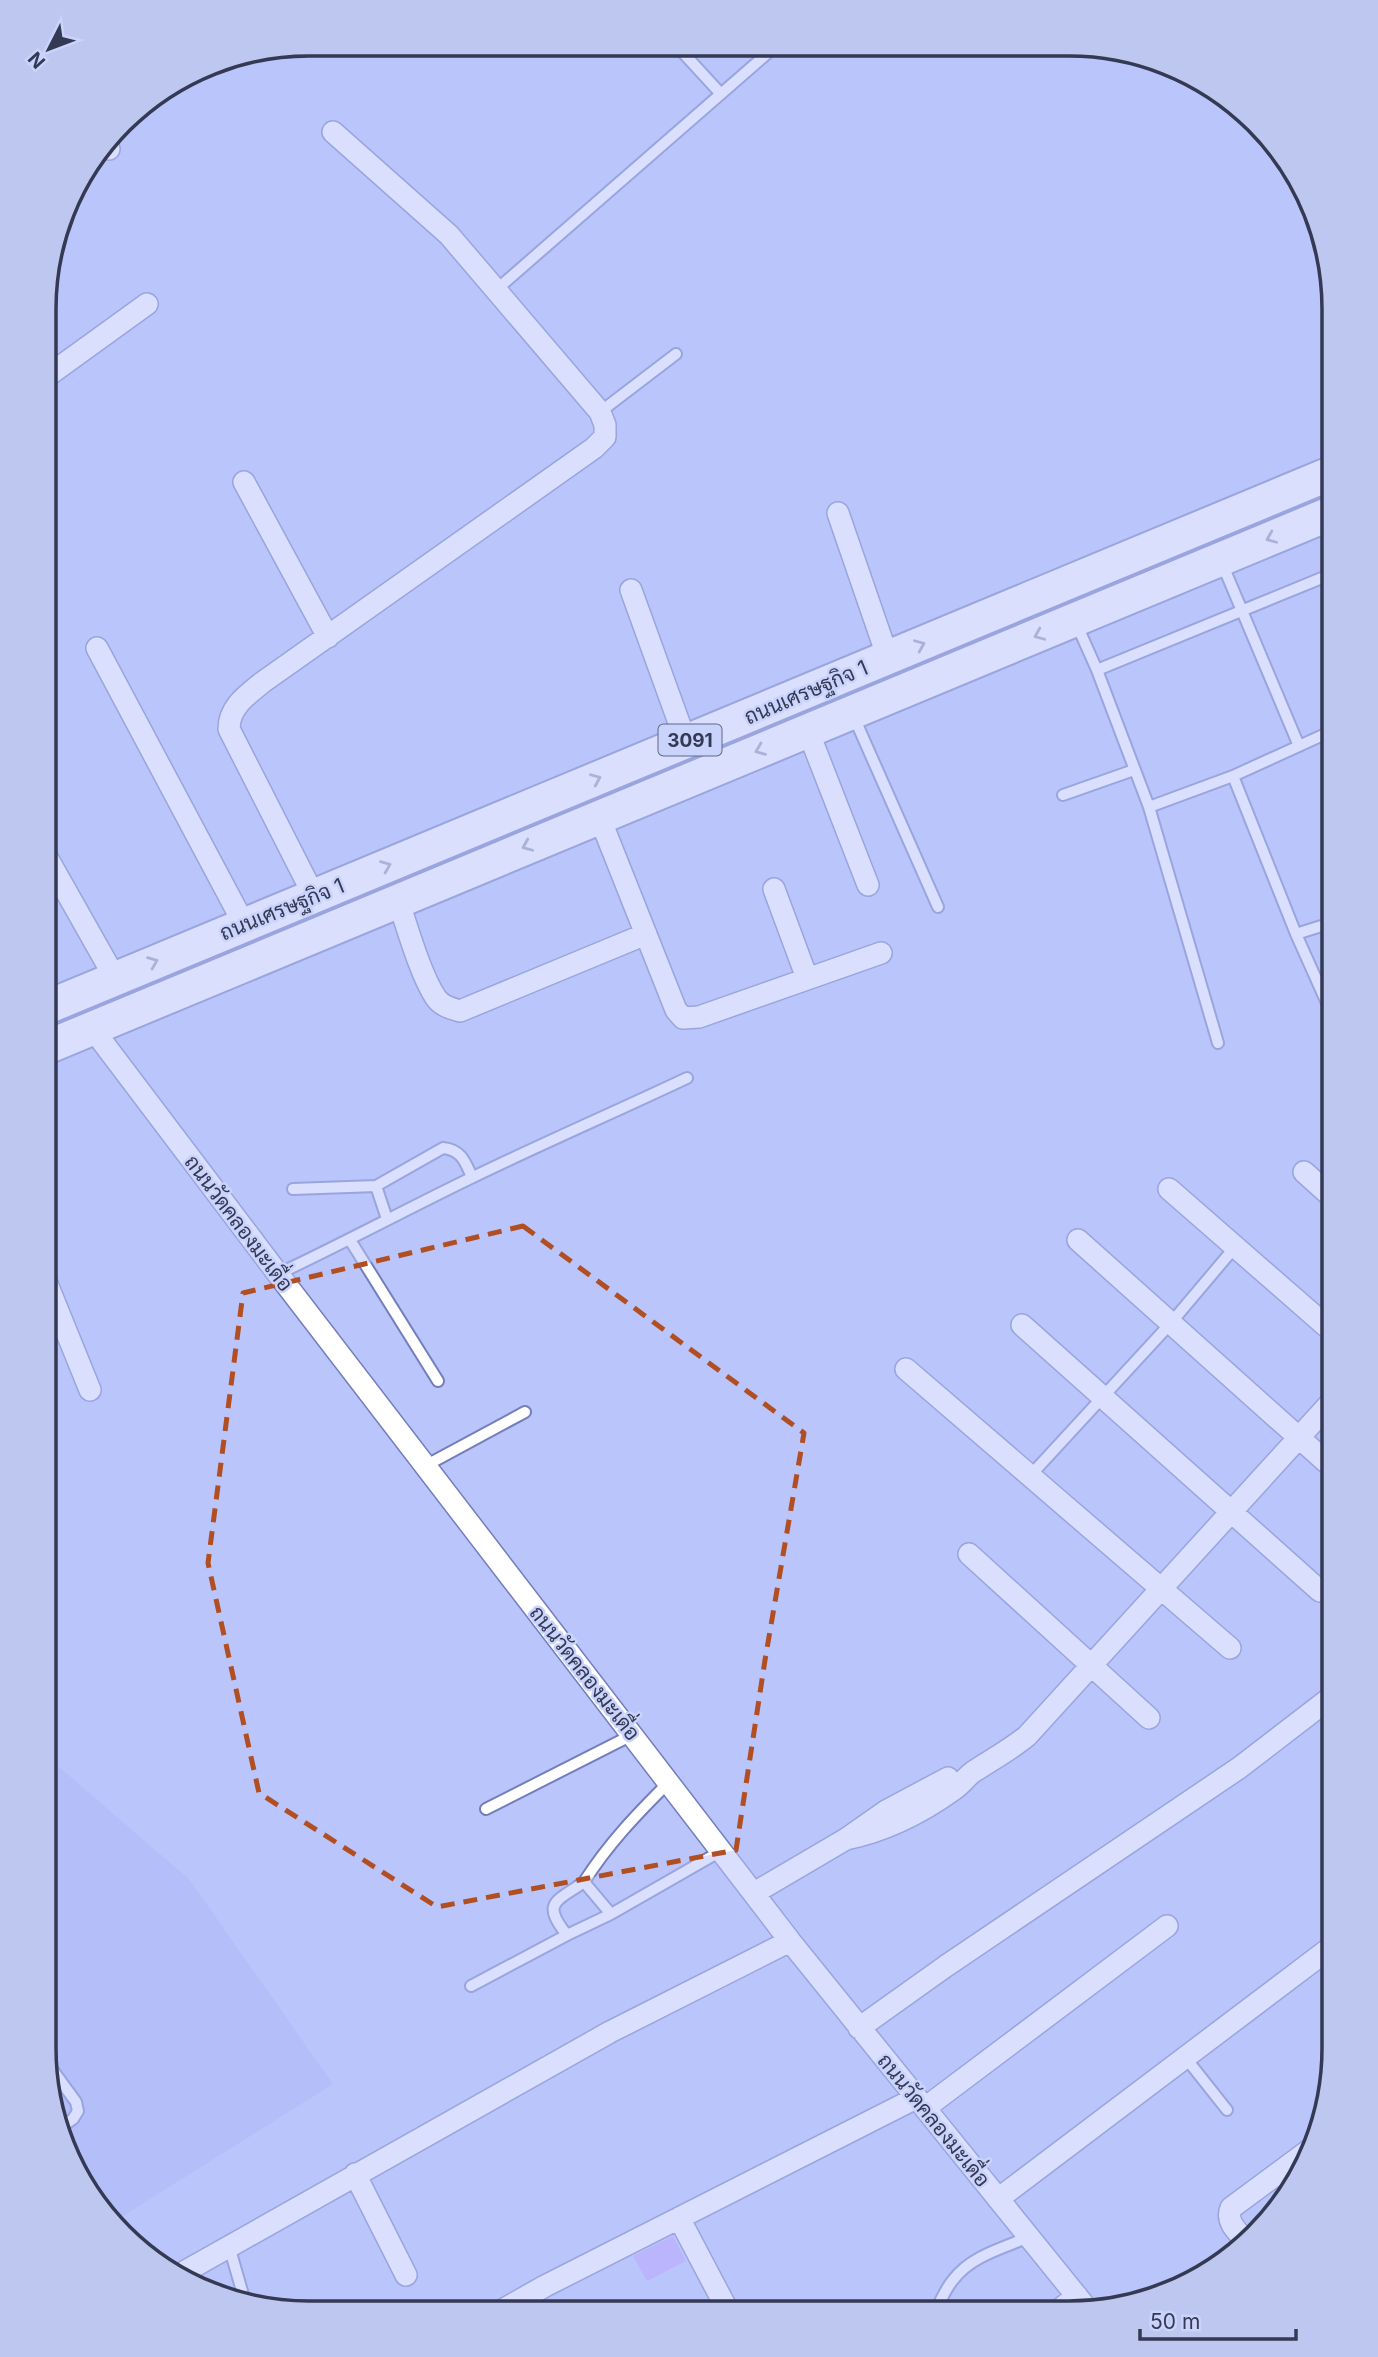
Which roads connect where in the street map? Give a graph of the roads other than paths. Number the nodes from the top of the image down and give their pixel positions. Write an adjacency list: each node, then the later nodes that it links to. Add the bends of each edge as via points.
1 (686, 56): 3 (lane)
2 (764, 56): 3 (lane)
3 (721, 94): 5 (lane)
4 (333, 132): 5 (street, via 449,235)
5 (496, 290): 9 (street)
6 (147, 304): 8 (street)
7 (676, 354): 9 (lane)
8 (56, 370)
9 (600, 412): 19 (street, via 605,437 594,448)
10 (1322, 477): 21 (main road, ถนนเศรษฐกิจ 1 / 3091, one-way to 10)
11 (244, 482): 19 (street)
12 (838, 513): 21 (street)
13 (1322, 517): 14 (main road, ถนนเศรษฐกิจ 1 / 3091, one-way to 14)
14 (1220, 559): 17 (lane); 18 (main road, ถนนเศรษฐกิจ 1 / 3091)
15 (1322, 578): 17 (lane)
16 (631, 590): 26 (street)
17 (1243, 611): 22 (lane); 27 (lane)
18 (1075, 620): 22 (lane); 23 (main road, ถนนเศรษฐกิจ 1 / 3091, one-way to 23)
19 (328, 638): 36 (street, via 263,682 238,703 229,719 236,744)
20 (97, 649): 39 (street)
21 (888, 658): 26 (main road, ถนนเศรษฐกิจ 1 / 3091)
22 (1097, 670): 28 (lane)
23 (852, 713): 24 (main road, ถนนเศรษฐกิจ 1 / 3091); 38 (lane)
24 (807, 731): 32 (main road, ถนนเศรษฐกิจ 1 / 3091, one-way to 32); 34 (street)
25 (1322, 735): 27 (lane)
26 (686, 742): 36 (main road, ถนนเศรษฐกิจ 1 / 3091, one-way to 26)
27 (1299, 746): 29 (lane)
28 (1133, 770): 30 (lane); 31 (lane)
29 (1233, 776): 31 (lane); 42 (lane)
30 (1063, 794)
31 (1149, 807): 50 (lane)
32 (599, 816): 37 (main road, ถนนเศรษฐกิจ 1 / 3091, one-way to 37); 41 (street)
33 (56, 873): 44 (street)
34 (868, 885)
35 (774, 889): 45 (street)
36 (314, 896): 39 (main road, ถนนเศรษฐกิจ 1 / 3091)
37 (397, 900): 41 (street, via 437,999 460,1011); 48 (main road, ถนนเศรษฐกิจ 1 / 3091)
38 (938, 907)
39 (244, 925): 44 (main road, ถนนเศรษฐกิจ 1 / 3091, one-way to 39)
40 (1322, 926): 42 (lane)
41 (646, 934): 45 (street, via 683,1018 699,1017)
42 (1296, 934): 46 (lane)
43 (881, 953): 45 (street)
44 (115, 978): 47 (main road, ถนนเศรษฐกิจ 1 / 3091)
45 (807, 978)
46 (1322, 992)
47 (56, 1003)
48 (92, 1028): 49 (main road, ถนนเศรษฐกิจ 1 / 3091); 62 (street, ถนนวัดคลองมะเดื่อ)
49 (56, 1043)
50 (1218, 1043)
51 (687, 1078): 53 (lane)
52 (1304, 1172): 55 (street)
53 (472, 1177): 54 (lane, via 461,1155 443,1148); 58 (lane)
54 (376, 1186): 56 (lane); 58 (lane)
55 (1322, 1188)
56 (293, 1189)
57 (1169, 1189): 61 (street)
58 (387, 1219): 59 (lane)
59 (350, 1240): 62 (lane); 68 (lane)
60 (1078, 1240): 65 (street)
61 (1235, 1247): 64 (street); 65 (lane)
62 (278, 1274): 75 (street, ถนนวัดคลองมะเดื่อ)
63 (56, 1306): 69 (street)
64 (1322, 1323)
65 (1170, 1324): 70 (lane); 73 (street)
66 (1022, 1325): 70 (street)
67 (906, 1369): 76 (street)
68 (438, 1381)
69 (90, 1390)
70 (1103, 1398): 76 (lane); 77 (street)
71 (525, 1412): 75 (lane)
72 (1322, 1412): 73 (street)
73 (1299, 1438): 74 (street); 77 (street)
74 (1322, 1458)
75 (425, 1466): 85 (street, ถนนวัดคลองมะเดื่อ)
76 (1029, 1476): 79 (street)
77 (1231, 1511): 79 (street); 80 (street)
78 (969, 1554): 82 (street)
79 (1160, 1589): 81 (street); 82 (street)
80 (1320, 1591)
81 (1230, 1648)
82 (1091, 1664): 84 (street); 90 (street, via 1027,1736 955,1789 884,1829 846,1839)
83 (1322, 1704): 97 (street, via 1239,1768)
84 (1149, 1718)
85 (632, 1735): 86 (street, ถนนวัดคลองมะเดื่อ); 87 (lane)
86 (669, 1782): 88 (street, ถนนวัดคลองมะเดื่อ); 89 (lane, via 623,1827)
87 (486, 1809)
88 (721, 1851): 90 (street, ถนนวัดคลองมะเดื่อ); 91 (lane)
89 (584, 1882): 91 (lane); 93 (lane, via 552,1910)
90 (754, 1893): 94 (street, ถนนวัดคลองมะเดื่อ)
91 (611, 1914): 93 (lane)
92 (1167, 1926): 100 (street)
93 (567, 1935): 96 (lane)
94 (790, 1941): 97 (street, ถนนวัดคลองมะเดื่อ); 104 (street, via 610,2032)
95 (1322, 1954): 98 (street)
96 (471, 1986)
97 (859, 2028): 100 (street, ถนนวัดคลองมะเดื่อ)
98 (1185, 2057): 101 (lane); 105 (street)
99 (58, 2077): 102 (lane, via 78,2111)
100 (920, 2103): 105 (street, ถนนวัดคลองมะเดื่อ); 106 (street)
101 (1227, 2110)
102 (67, 2123)
103 (1296, 2160): 107 (street, via 1231,2208 1229,2220)
104 (355, 2174): 109 (street); 111 (street)
105 (998, 2199): 108 (street, ถนนวัดคลองมะเดื่อ)
106 (679, 2218): 114 (street); 115 (street)
107 (1240, 2234)
108 (1029, 2237): 113 (street, ถนนวัดคลองมะเดื่อ); 116 (lane, via 964,2268)
109 (229, 2246): 110 (street); 112 (lane)
110 (188, 2270)
111 (407, 2275)
112 (242, 2292)
113 (1080, 2300)
114 (518, 2301)
115 (723, 2301)
116 (941, 2301)

